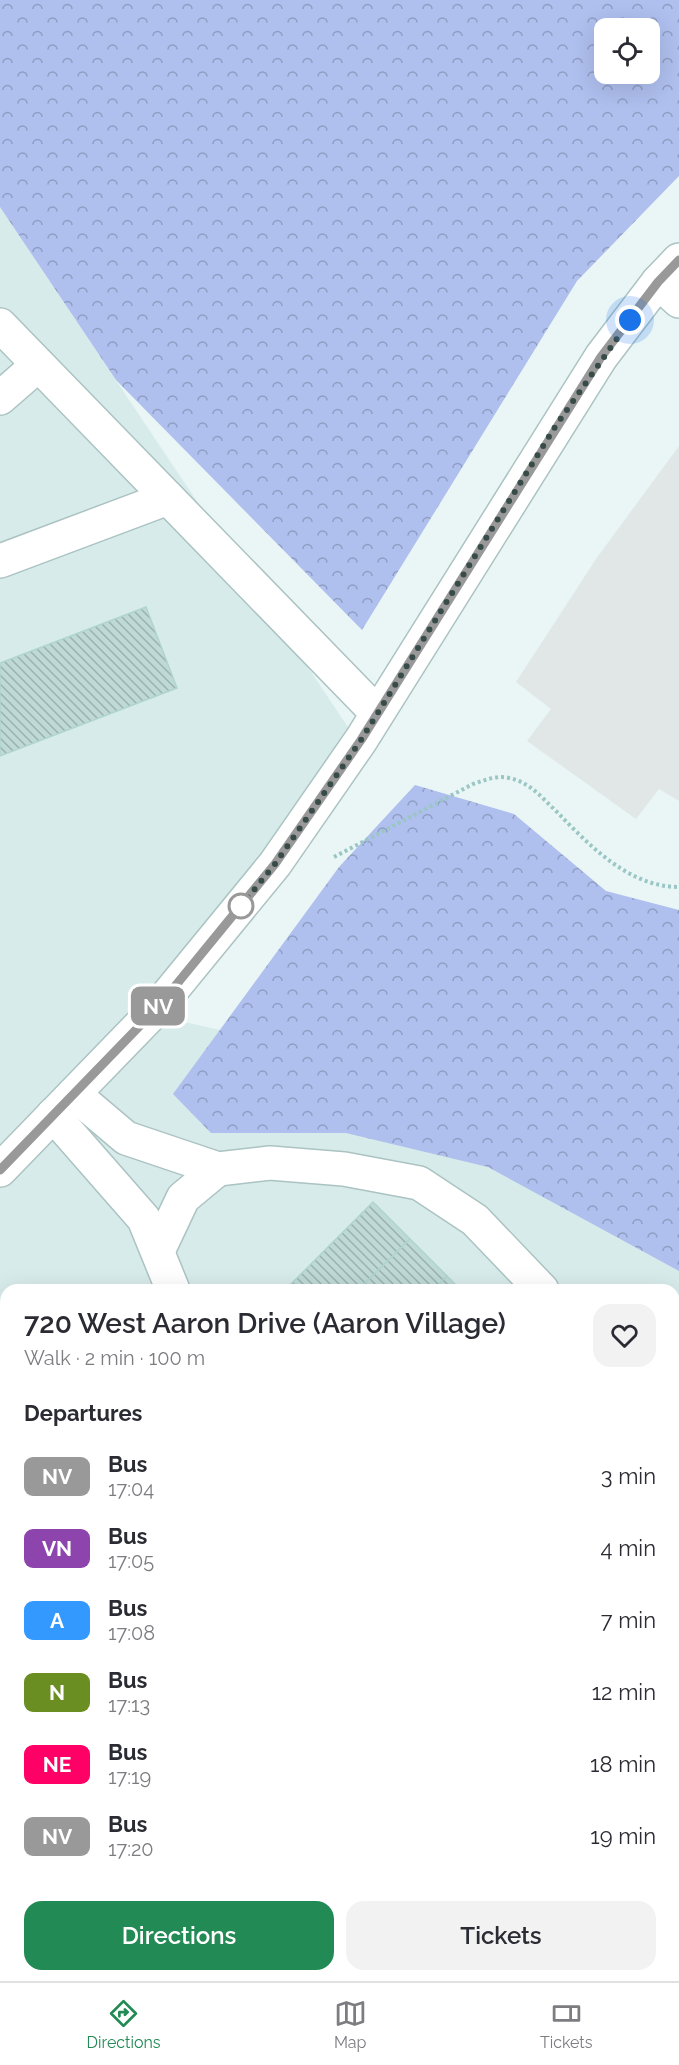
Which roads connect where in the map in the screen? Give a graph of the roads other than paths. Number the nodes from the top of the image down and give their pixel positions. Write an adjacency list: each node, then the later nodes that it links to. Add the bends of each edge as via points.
1 (672, 281): 8 (street, via 601,357)
2 (0, 304): 4 (street)
3 (0, 325): 4 (street)
4 (38, 365): 5 (street); 6 (street)
5 (0, 398)
6 (168, 498): 7 (street); 8 (street)
7 (0, 561)
8 (377, 713): 9 (street, via 275,864 158,1007)
9 (64, 1105): 10 (street, via 126,1138); 11 (street); 12 (street, via 144,1219)
10 (218, 1169): 12 (street, via 183,1198); 14 (street, via 270,1163 344,1169 418,1183 475,1220)
11 (0, 1170)
12 (158, 1251): 13 (street)
13 (171, 1284)
14 (536, 1284)

